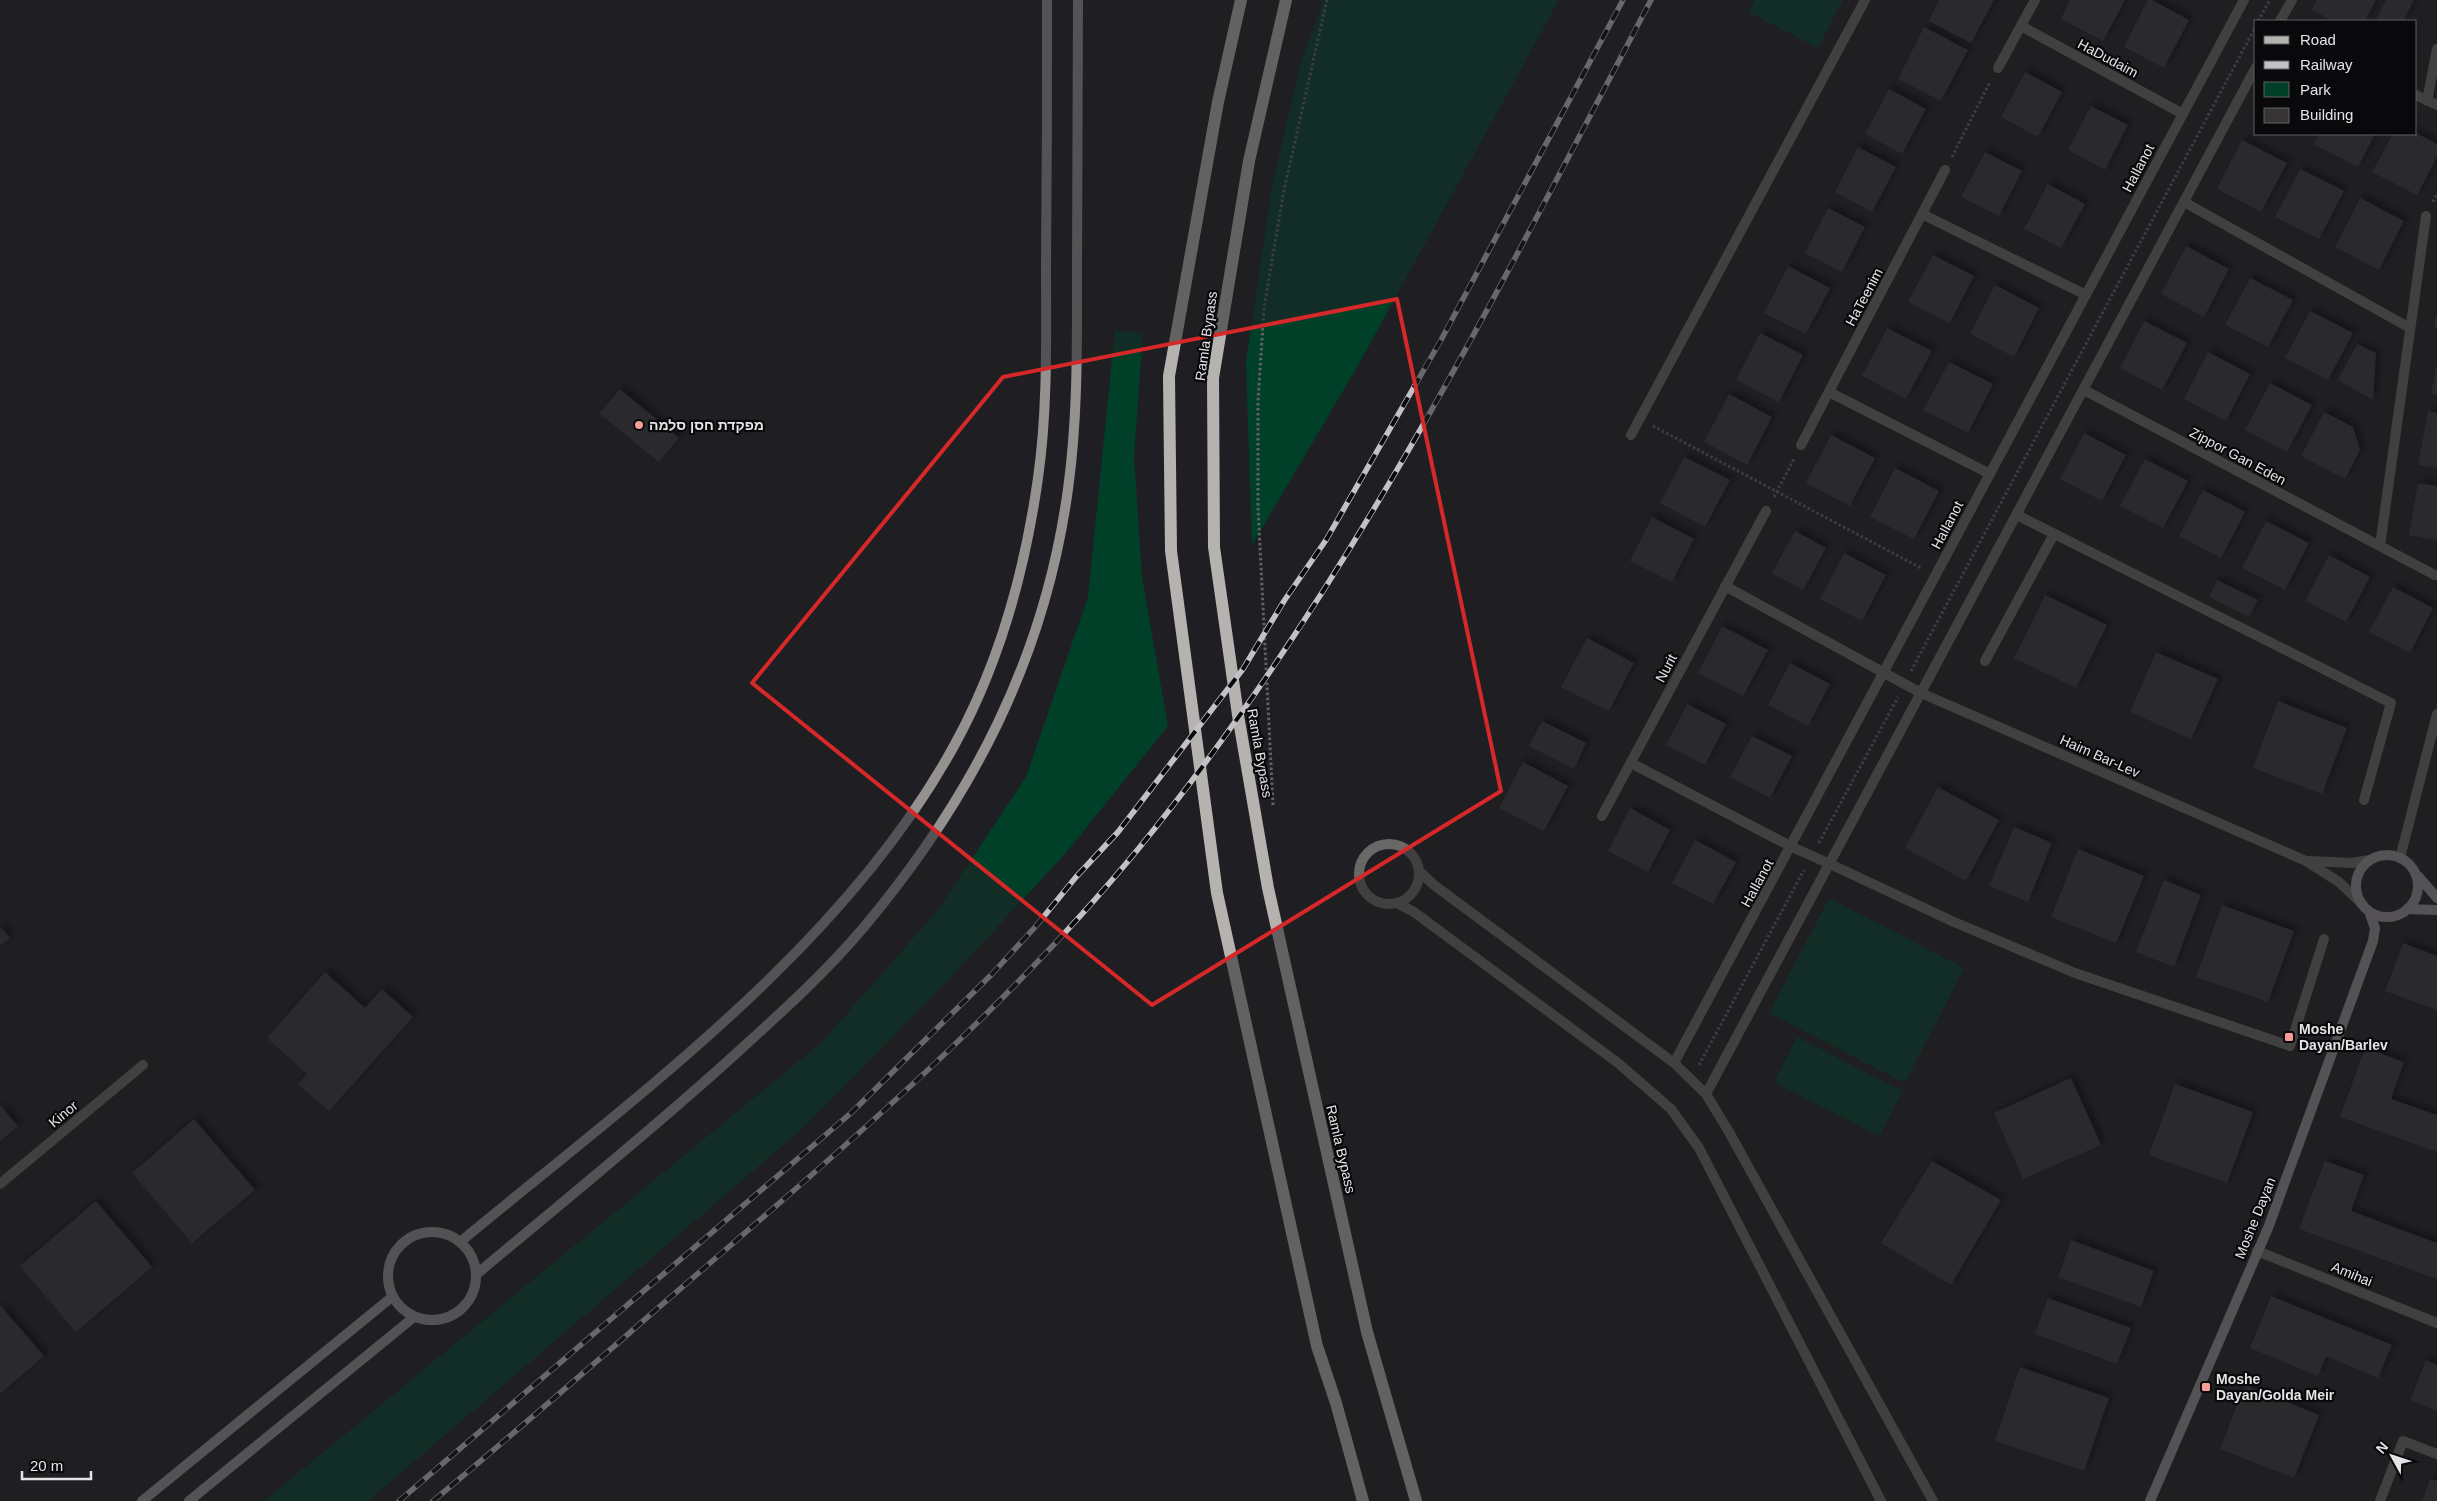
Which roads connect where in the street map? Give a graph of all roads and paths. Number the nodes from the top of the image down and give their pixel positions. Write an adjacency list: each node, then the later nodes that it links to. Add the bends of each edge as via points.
1 (1047, 0): 72 (main road, via 1046,370 1038,476 1021,573 993,661 956,744 900,830 846,898 774,975 688,1053)
2 (1078, 0): 74 (main road, via 1077,383 1068,490 1049,588 1018,680 977,766 925,849 862,928 787,1007 702,1086)
3 (1241, 0): 81 (main road, Ramla Bypass, via 1218,102 1169,376 1171,551 1217,892 1318,1346)
4 (1286, 0): 82 (main road, Ramla Bypass, via 1248,161 1213,378 1214,539 1238,715 1268,888 1367,1332)
5 (1327, 0): 49 (path, via 1284,190 1264,308 1258,401 1258,507)
6 (1864, 0): 30 (street)
7 (2035, 0): 13 (street)
8 (2244, 0): 21 (street, HaIlanot)
9 (2270, 0): 11 (path)
10 (2292, 0): 12 (street)
11 (2259, 20)
12 (2281, 20)
13 (2021, 26): 16 (street); 21 (street, HaDudaim)
14 (2254, 30): 44 (path)
15 (2437, 49): 19 (street)
16 (1998, 68): 22 (path)
17 (2254, 71): 23 (street)
18 (2417, 96): 19 (street)
19 (2427, 101): 20 (street)
20 (2437, 105)
21 (2183, 114): 26 (street, HaIlanot)
22 (1946, 170): 24 (street, HaTeenim)
23 (2184, 202): 27 (street); 28 (street)
24 (1922, 214): 26 (street); 29 (street, HaTeenim)
25 (2426, 216): 27 (street)
26 (2086, 295): 33 (street, HaIlanot)
27 (2410, 328): 38 (street)
28 (2084, 390): 36 (street); 38 (street, Zippor Gan Eden)
29 (1829, 392): 32 (street, HaTeenim); 33 (street)
30 (1639, 419): 31 (street); 34 (path)
31 (1631, 435)
32 (1801, 445): 34 (path)
33 (1990, 474): 40 (street, HaIlanot)
34 (1777, 491): 35 (path); 40 (path)
35 (1766, 511): 41 (street, Nurit)
36 (2017, 515): 37 (street); 45 (street)
37 (2054, 534): 42 (street); 48 (street, via 2391,704)
38 (2380, 546): 39 (street, Zippor Gan Eden)
39 (2435, 575)
40 (1936, 576): 43 (street, HaIlanot)
41 (1726, 586): 43 (street); 47 (street, Nurit)
42 (1985, 661)
43 (1884, 673): 44 (street, Haim Bar-Lev); 51 (street, HaIlanot)
44 (1904, 684): 45 (street, Haim Bar-Lev); 52 (path)
45 (1921, 693): 54 (street, Haim Bar-Lev); 56 (street)
46 (2437, 714): 53 (street)
47 (1631, 762): 50 (street, Nurit); 51 (street)
48 (2364, 800)
49 (1274, 814)
50 (1602, 816)
51 (1792, 847): 52 (street); 67 (street, HaIlanot)
52 (1812, 856): 56 (street); 69 (path)
53 (2400, 858): 55 (main road, via 2390,855); 57 (main road)
54 (2306, 860): 55 (street, Haim Bar-Lev, via 2352,863); 61 (street, Haim Bar-Lev, via 2339,882)
55 (2370, 860): 61 (main road, via 2358,876 2356,885)
56 (1830, 864): 65 (street, via 1962,926 2075,973 2290,1046); 70 (street)
57 (2412, 867): 59 (main road); 62 (main road, via 2418,884 2413,902)
58 (1419, 871): 60 (street, via 1414,891); 60 (street, via 1411,854 1404,848 1385,844 1367,853 1359,871 1363,890 1378,902); 67 (street)
59 (2437, 898)
60 (1397, 903): 83 (street, via 1414,912 1618,1063 1671,1109 1699,1148)
61 (2366, 907): 64 (main road, via 2381,916); 66 (main road, Moshe Dayan, via 2375,928)
62 (2407, 909): 63 (main road); 64 (main road)
63 (2437, 910)
64 (2393, 916): 66 (main road, Moshe Dayan)
65 (2324, 939)
66 (2373, 941): 73 (main road, Moshe Dayan)
67 (1674, 1063): 69 (street)
68 (143, 1065): 71 (street, Kinor)
69 (1691, 1079): 70 (street)
70 (1706, 1094): 84 (street)
71 (0, 1184)
72 (460, 1242): 74 (main road, via 471,1256); 75 (main road, via 436,1232 419,1234 404,1242 389,1263 387,1280)
73 (2257, 1251): 77 (street, Amihai); 85 (main road, Moshe Dayan)
74 (477, 1274): 76 (main road, via 466,1305 452,1316 435,1320)
75 (392, 1297): 76 (main road); 79 (main road)
76 (414, 1317): 80 (main road)
77 (2437, 1322)
78 (2437, 1454): 86 (street, via 2404,1441)
79 (142, 1501)
80 (189, 1501)
81 (1363, 1501)
82 (1416, 1501)
83 (1881, 1501)
84 (1933, 1501)
85 (2150, 1501)
86 (2380, 1501)

